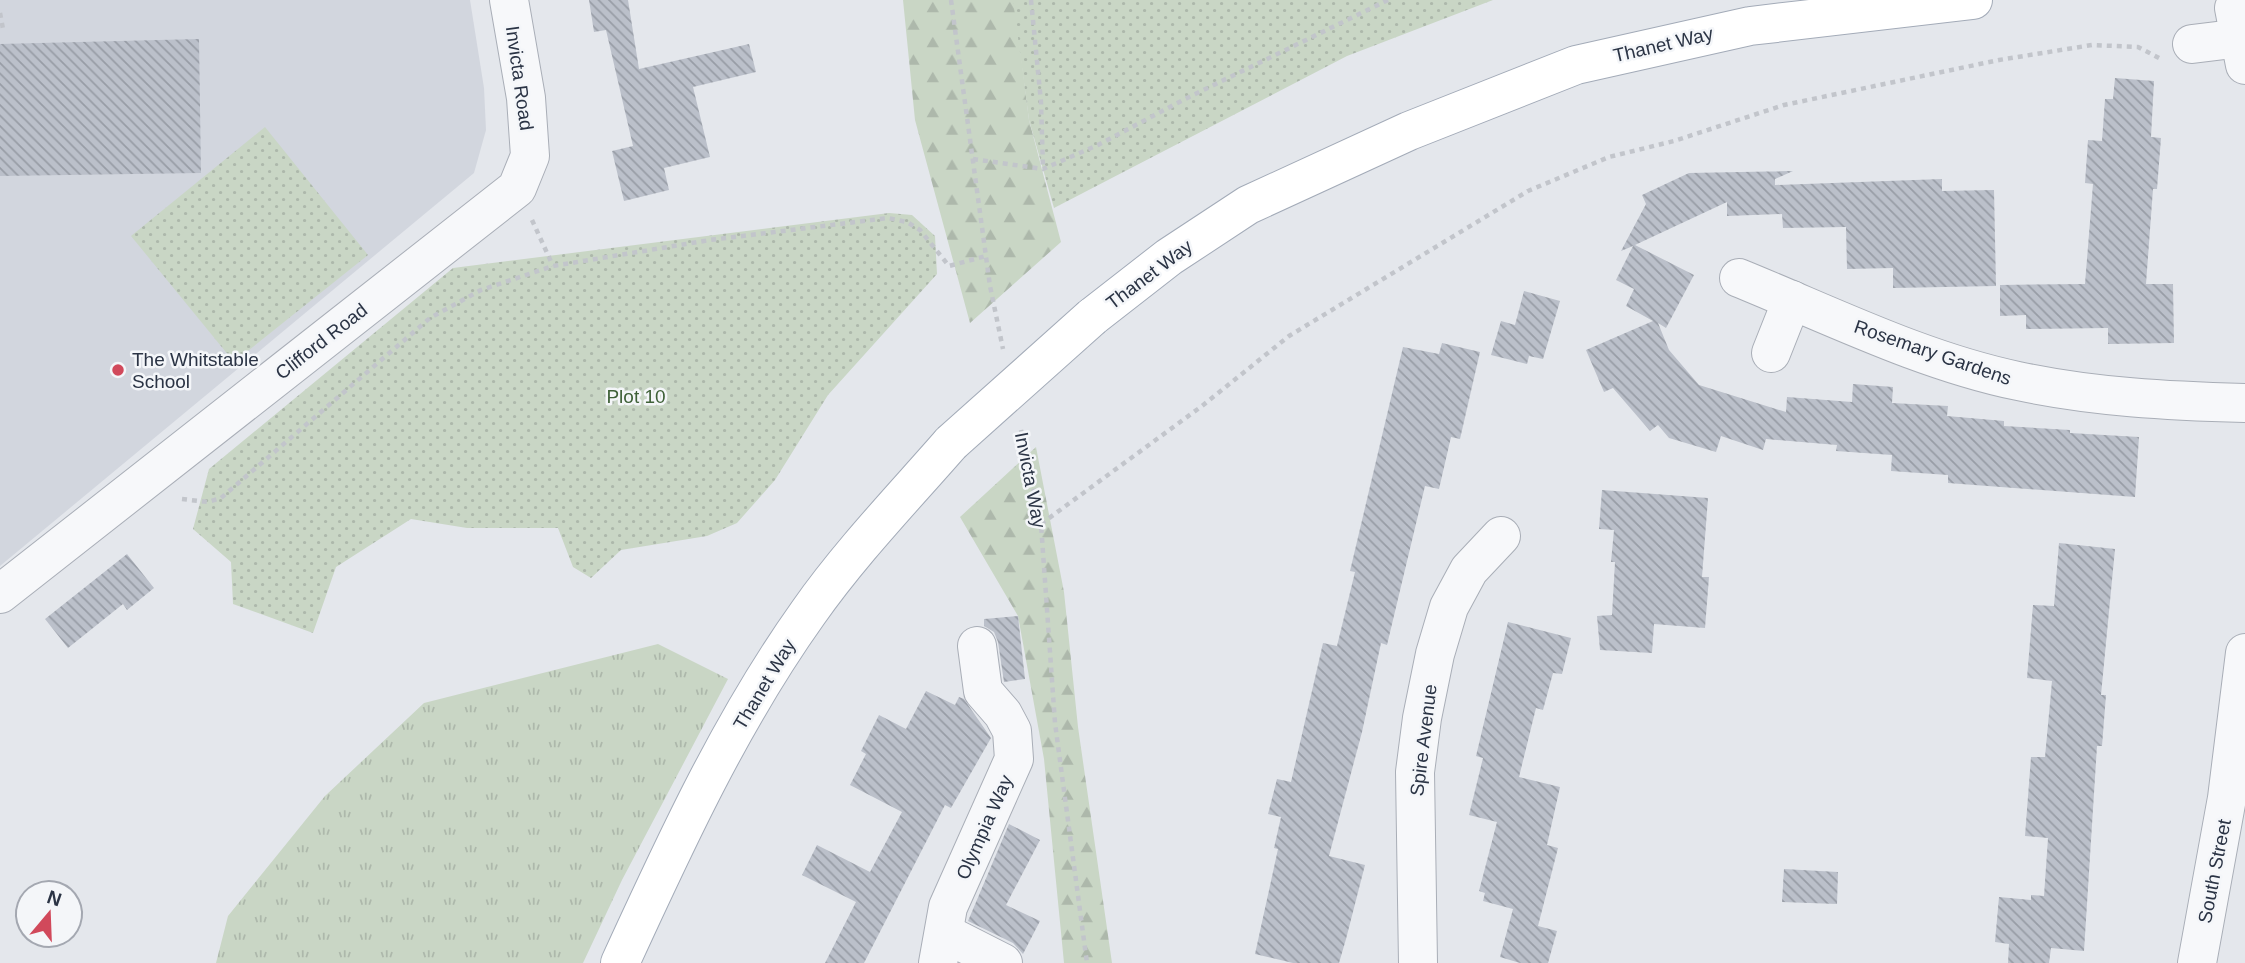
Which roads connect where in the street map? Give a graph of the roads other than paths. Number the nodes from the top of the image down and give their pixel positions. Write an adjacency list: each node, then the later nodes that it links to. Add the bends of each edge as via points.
1 (509, 0): 5 (street, Invicta Road, via 526,98)
2 (1973, 0): 15 (main road, Thanet Way, bridge, via 1750,26 1576,65 1409,131 1248,205 1169,257 1092,317 951,443 809,611 706,783)
3 (2240, 37): 4 (street)
4 (2180, 54)
5 (523, 172): 11 (street, Clifford Road)
6 (1739, 278): 7 (street, Rosemary Gardens)
7 (1792, 300): 8 (street); 9 (street, Rosemary Gardens, via 1941,359 2017,381 2115,396)
8 (1771, 353)
9 (2245, 403)
10 (1501, 536): 17 (street, Spire Avenue, via 1469,570 1449,607 1422,718 1415,772)
11 (0, 594)
12 (977, 646): 14 (street, Olympia Way, via 983,691 1012,731 1014,759 948,907)
13 (2245, 653): 18 (street, South Street, via 2227,798)
14 (941, 948): 16 (street, Olympia Way)
15 (620, 963)
16 (1003, 963)
17 (1418, 963)
18 (2197, 963)

